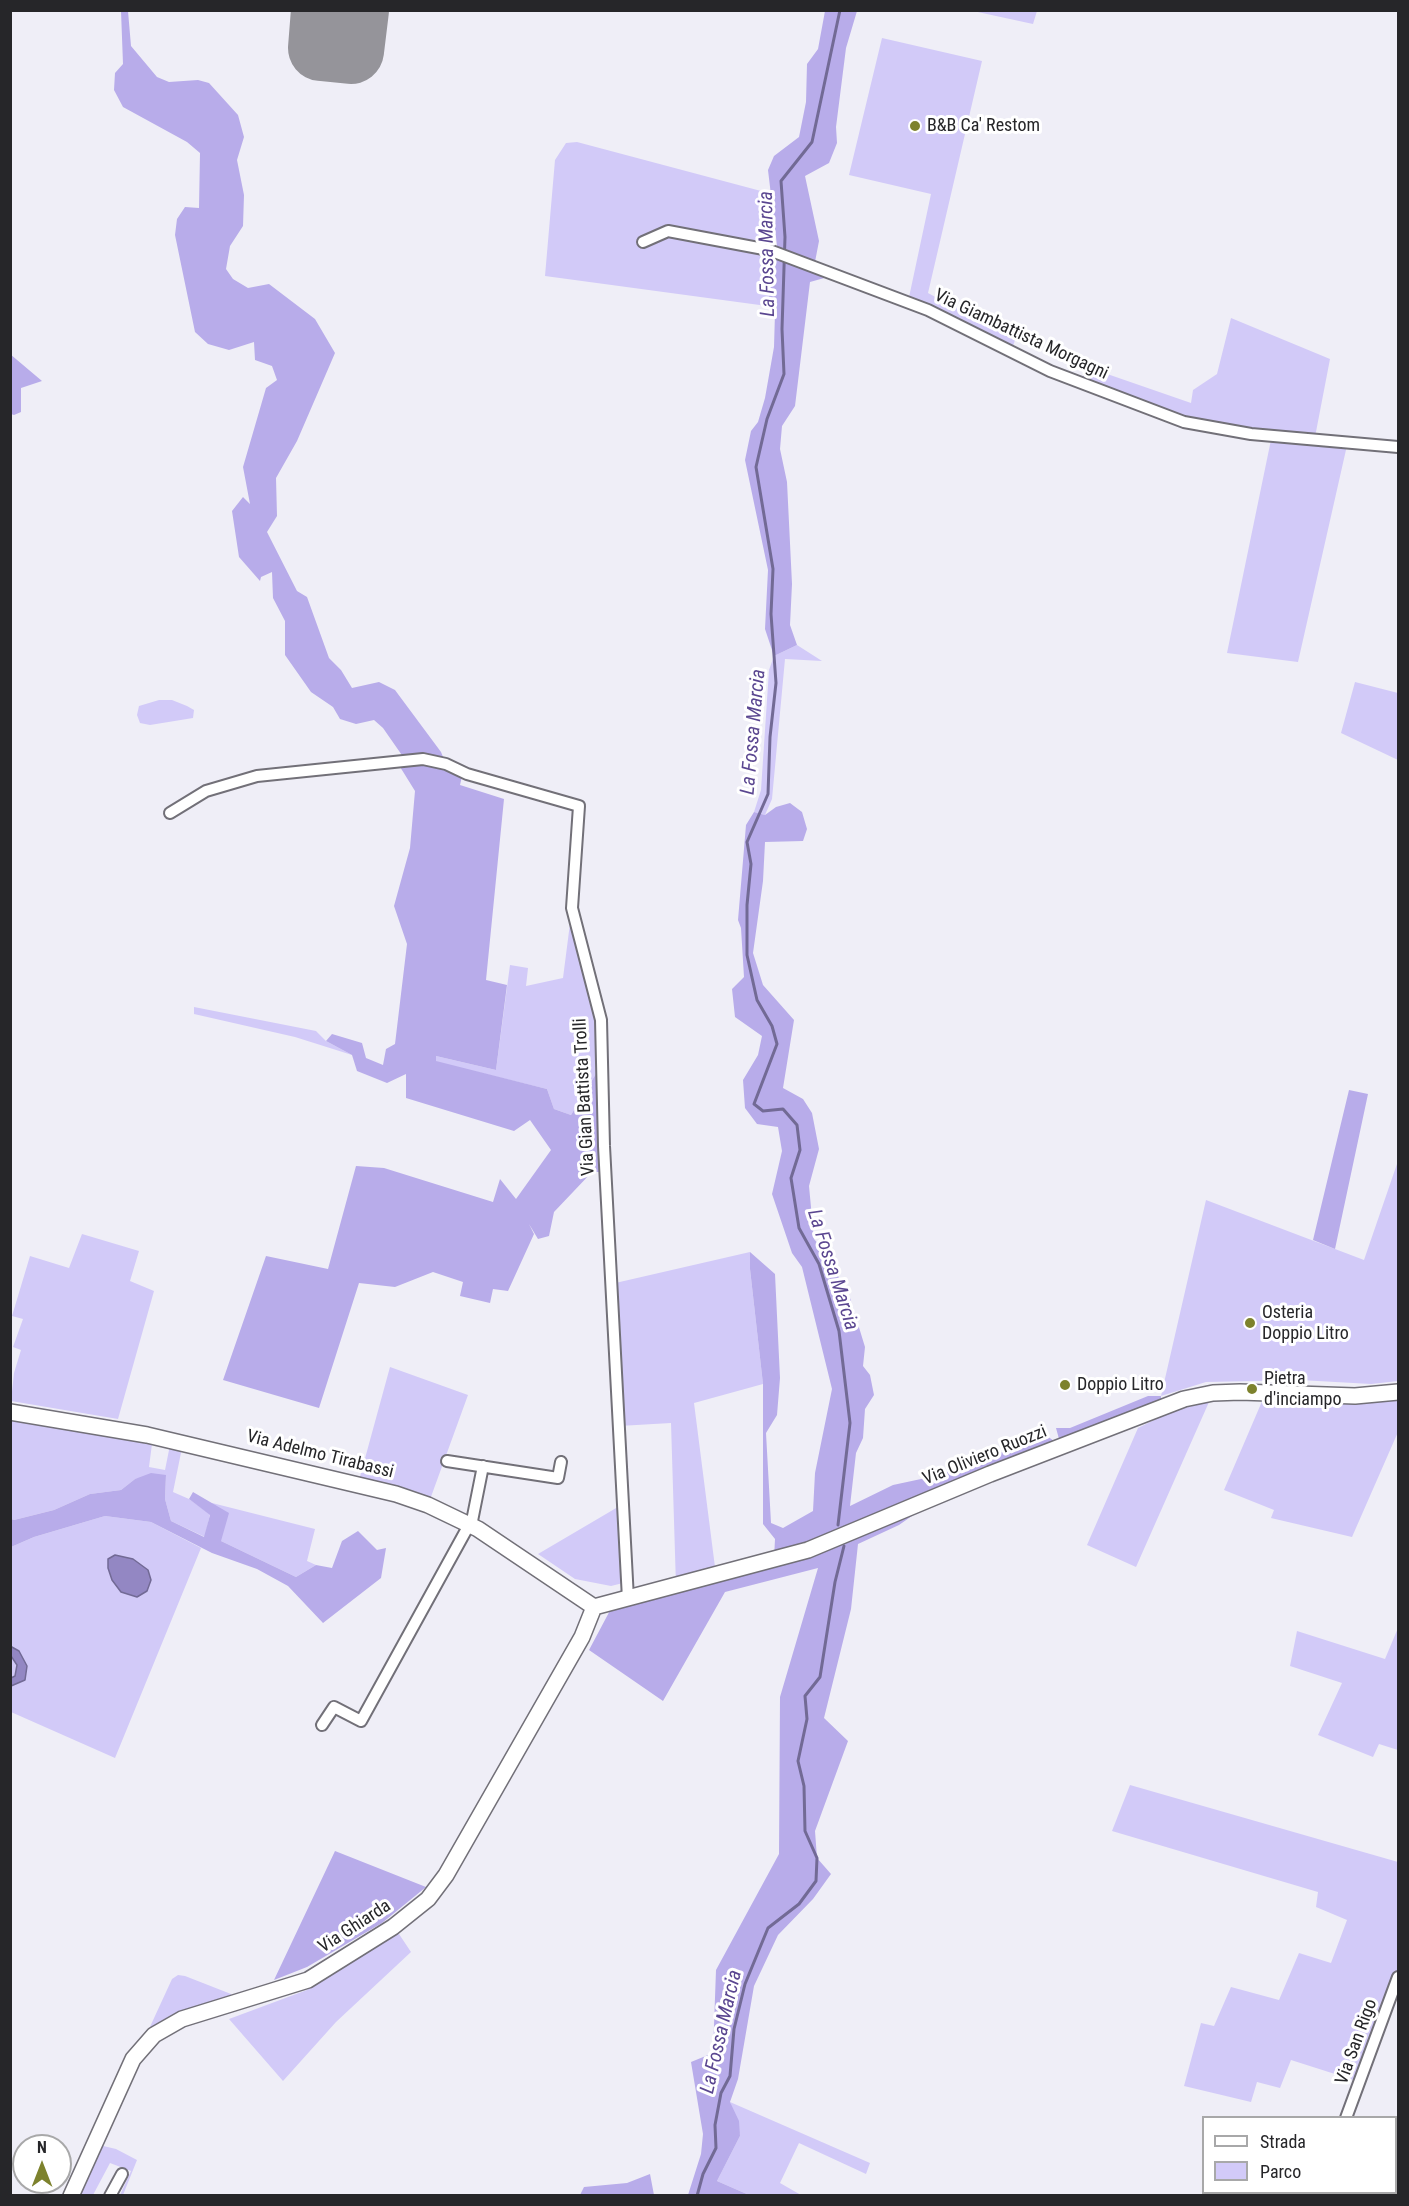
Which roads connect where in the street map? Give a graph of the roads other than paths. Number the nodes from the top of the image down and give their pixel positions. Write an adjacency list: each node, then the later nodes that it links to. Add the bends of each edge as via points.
1 (643, 242): 2 (street, Via Giambattista Morgagni, via 668,231 769,250 908,302 1050,371 1184,422 1251,434)
2 (1398, 447)
3 (170, 813): 10 (street, Via Gian Battista Trolli, via 206,791 257,776 423,759 579,806 572,908 601,1020)
4 (1398, 1392): 10 (street, Via Oliviero Ruozzi, via 1355,1396 1240,1392 1184,1399 808,1550)
5 (10, 1412): 9 (street, Via Adelmo Tirabassi, via 153,1436 386,1491)
6 (447, 1461): 8 (street)
7 (561, 1462): 8 (street, via 558,1478)
8 (483, 1466): 9 (street)
9 (470, 1525): 11 (street, Via Adelmo Tirabassi); 12 (street, via 361,1721 334,1707)
10 (628, 1599): 11 (street, Via Oliviero Ruozzi)
11 (594, 1607): 16 (street, Via Ghiarda, via 582,1637 451,1867 428,1899 393,1927 308,1980 182,2019 154,2035 133,2059)
12 (322, 1725)
13 (1398, 1977): 14 (street, Via San Rigo)
14 (1347, 2116)
15 (122, 2174): 17 (street)
16 (71, 2196)
17 (110, 2196)

